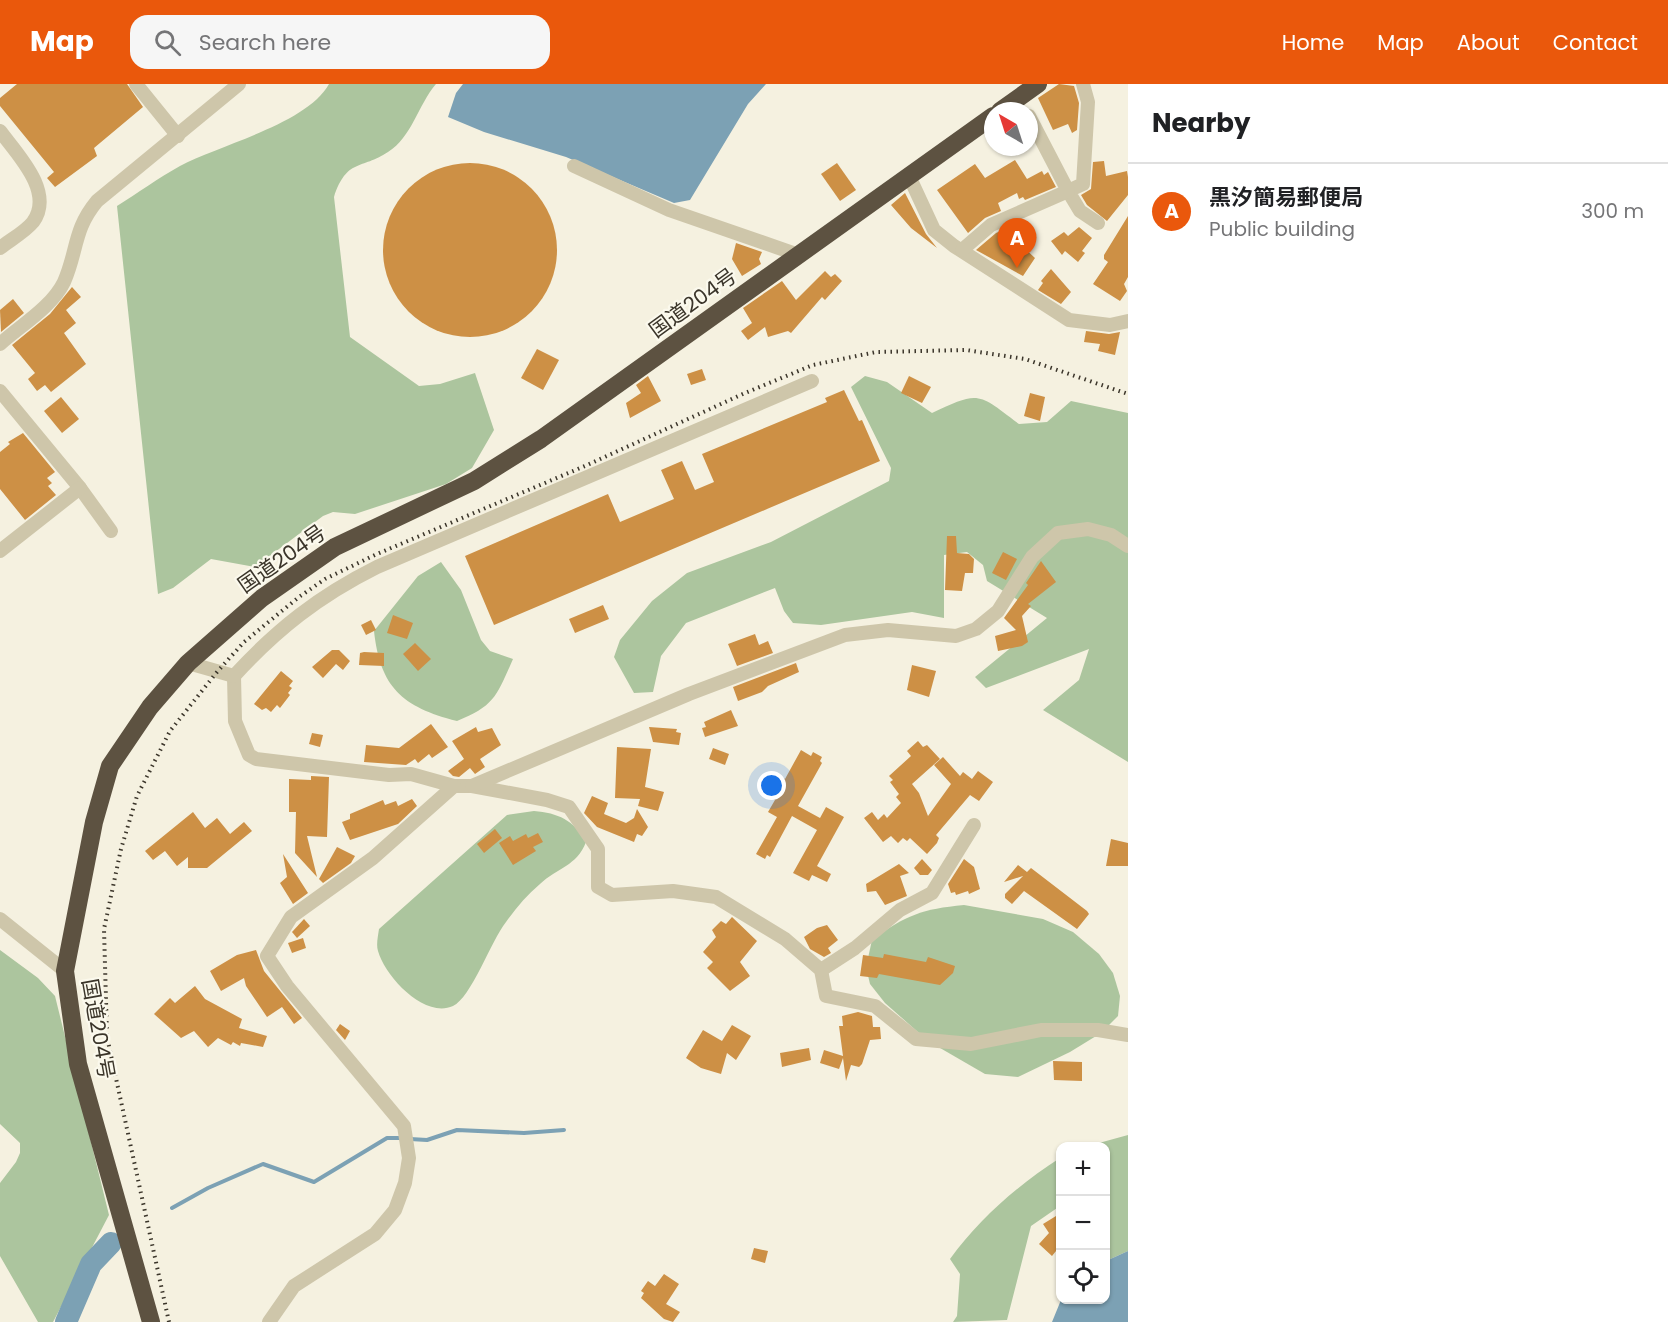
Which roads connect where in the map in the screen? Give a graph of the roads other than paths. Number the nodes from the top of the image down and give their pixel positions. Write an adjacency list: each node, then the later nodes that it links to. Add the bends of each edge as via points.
1 (136, 84): 9 (street)
2 (239, 84): 9 (street)
3 (1038, 84): 5 (highway)
4 (1083, 84): 12 (street, via 1088,102 1083,184)
5 (1024, 102)
6 (984, 122): 11 (highway, 国道204号)
7 (0, 131): 14 (street, via 26,165 37,188 39,210 32,223)
8 (1038, 133): 12 (street)
9 (178, 136): 18 (street, via 92,207 81,222 60,288)
10 (574, 166): 16 (street, via 669,210)
11 (909, 176): 15 (street, via 934,230); 16 (highway, 国道204号)
12 (1068, 191): 13 (street, via 1080,211); 15 (street, via 991,225)
13 (1098, 223)
14 (0, 249)
15 (962, 249): 17 (street, via 1069,320 1110,325)
16 (799, 255): 25 (highway, 国道204号, via 541,439 474,481 335,547 262,598)
17 (1128, 321)
18 (0, 344)
19 (812, 381): 26 (street, via 334,588 280,630)
20 (0, 391): 21 (street)
21 (80, 488): 22 (street); 24 (street)
22 (111, 531)
23 (1128, 546): 28 (street, via 1111,535 1088,529 1058,533 1032,557 998,611 976,629 956,636 888,630 845,635 689,694)
24 (0, 551)
25 (188, 663): 26 (street); 32 (highway, 国道204号, via 150,707 110,766 94,822)
26 (234, 676): 27 (street, via 235,721 249,755 256,759 389,775 411,774)
27 (454, 786): 28 (street); 35 (street, via 373,858 291,917 267,956 287,986 404,1126 409,1158 395,1210 375,1234 294,1286)
28 (472, 786): 31 (street, via 569,807 598,849 598,887 612,895 673,891 716,897 785,939)
29 (974, 825): 31 (street, via 932,893 900,910 855,948)
30 (0, 919): 32 (street)
31 (821, 970): 33 (street, via 826,996 875,1006 916,1039 971,1044 1041,1030 1098,1030)
32 (65, 971): 34 (highway, 国道204号, via 78,1064)
33 (1128, 1035)
34 (151, 1322)
35 (269, 1322)

